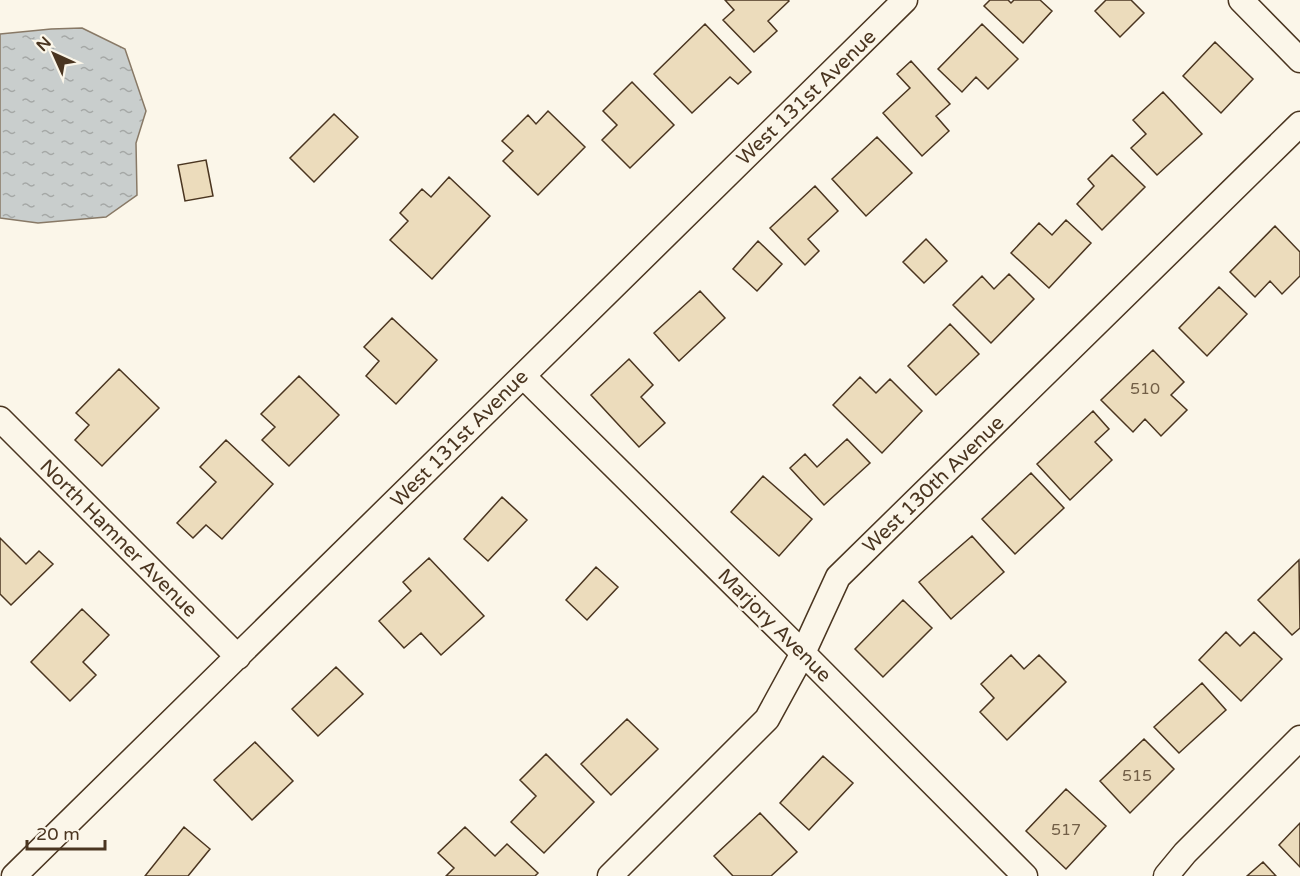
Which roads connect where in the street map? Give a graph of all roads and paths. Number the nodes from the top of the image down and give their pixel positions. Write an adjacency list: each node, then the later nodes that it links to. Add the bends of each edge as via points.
1 (905, 0): 5 (street, West 131st Avenue)
2 (1241, 0): 3 (street)
3 (1300, 60)
4 (1300, 124): 7 (street, West 130th Avenue, via 838,577)
5 (523, 375): 7 (street, Marjory Avenue); 8 (street, West 131st Avenue)
6 (0, 419): 8 (street, North Hamner Avenue)
7 (803, 653): 11 (street, West 130th Avenue, via 767,719); 12 (street, Marjory Avenue)
8 (238, 657): 10 (street, West 131st Avenue)
9 (1300, 738): 13 (street)
10 (14, 876)
11 (610, 876)
12 (1025, 876)
13 (1166, 876)

